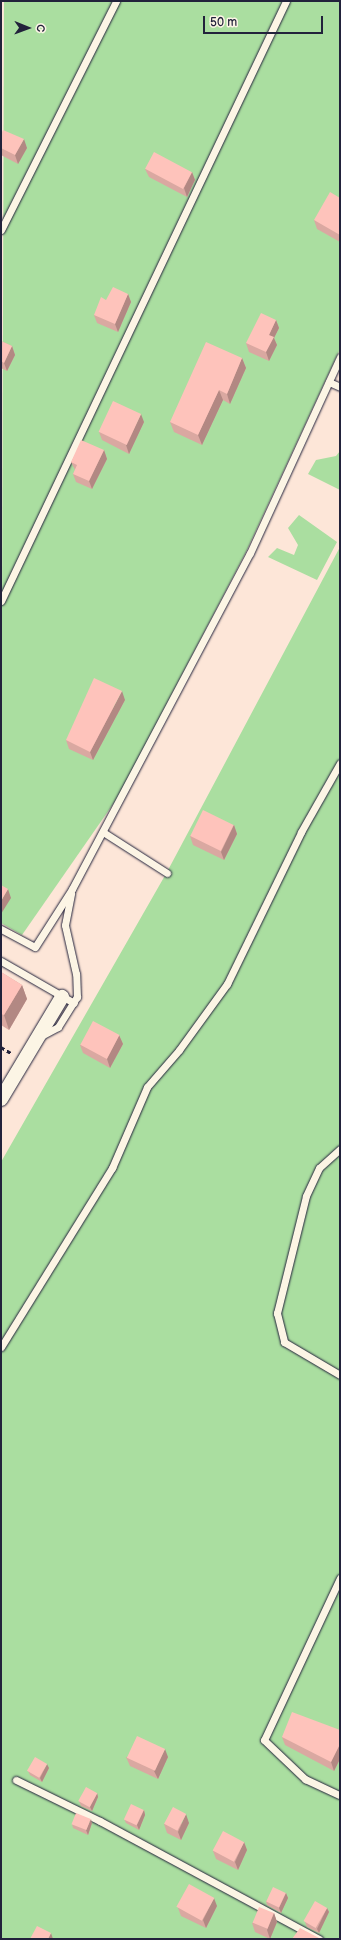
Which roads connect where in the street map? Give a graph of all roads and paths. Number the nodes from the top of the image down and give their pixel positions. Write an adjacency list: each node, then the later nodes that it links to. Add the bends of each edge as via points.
1 (116, 1): 3 (lane)
2 (286, 1): 7 (lane)
3 (1, 230)
4 (340, 357): 5 (lane)
5 (329, 382): 6 (lane); 9 (lane, via 250,553)
6 (340, 387)
7 (1, 602)
8 (340, 763): 19 (lane, via 301,832 227,984 179,1050 147,1087 112,1168)
9 (103, 832): 10 (lane); 11 (lane)
10 (167, 873)
11 (72, 889): 12 (lane, via 35,947); 14 (lane, via 65,925 76,974)
12 (1, 929)
13 (1, 962): 14 (lane)
14 (68, 1000): 17 (street, via 39,1037)
15 (1, 1047): 16 (path)
16 (11, 1053)
17 (1, 1099)
18 (340, 1149): 20 (lane, via 320,1168 306,1196 277,1313 284,1342)
19 (1, 1347)
20 (340, 1375)
21 (340, 1578): 23 (lane, via 264,1740 305,1779)
22 (16, 1780): 24 (lane, via 100,1821)
23 (340, 1795)
24 (319, 1939)

